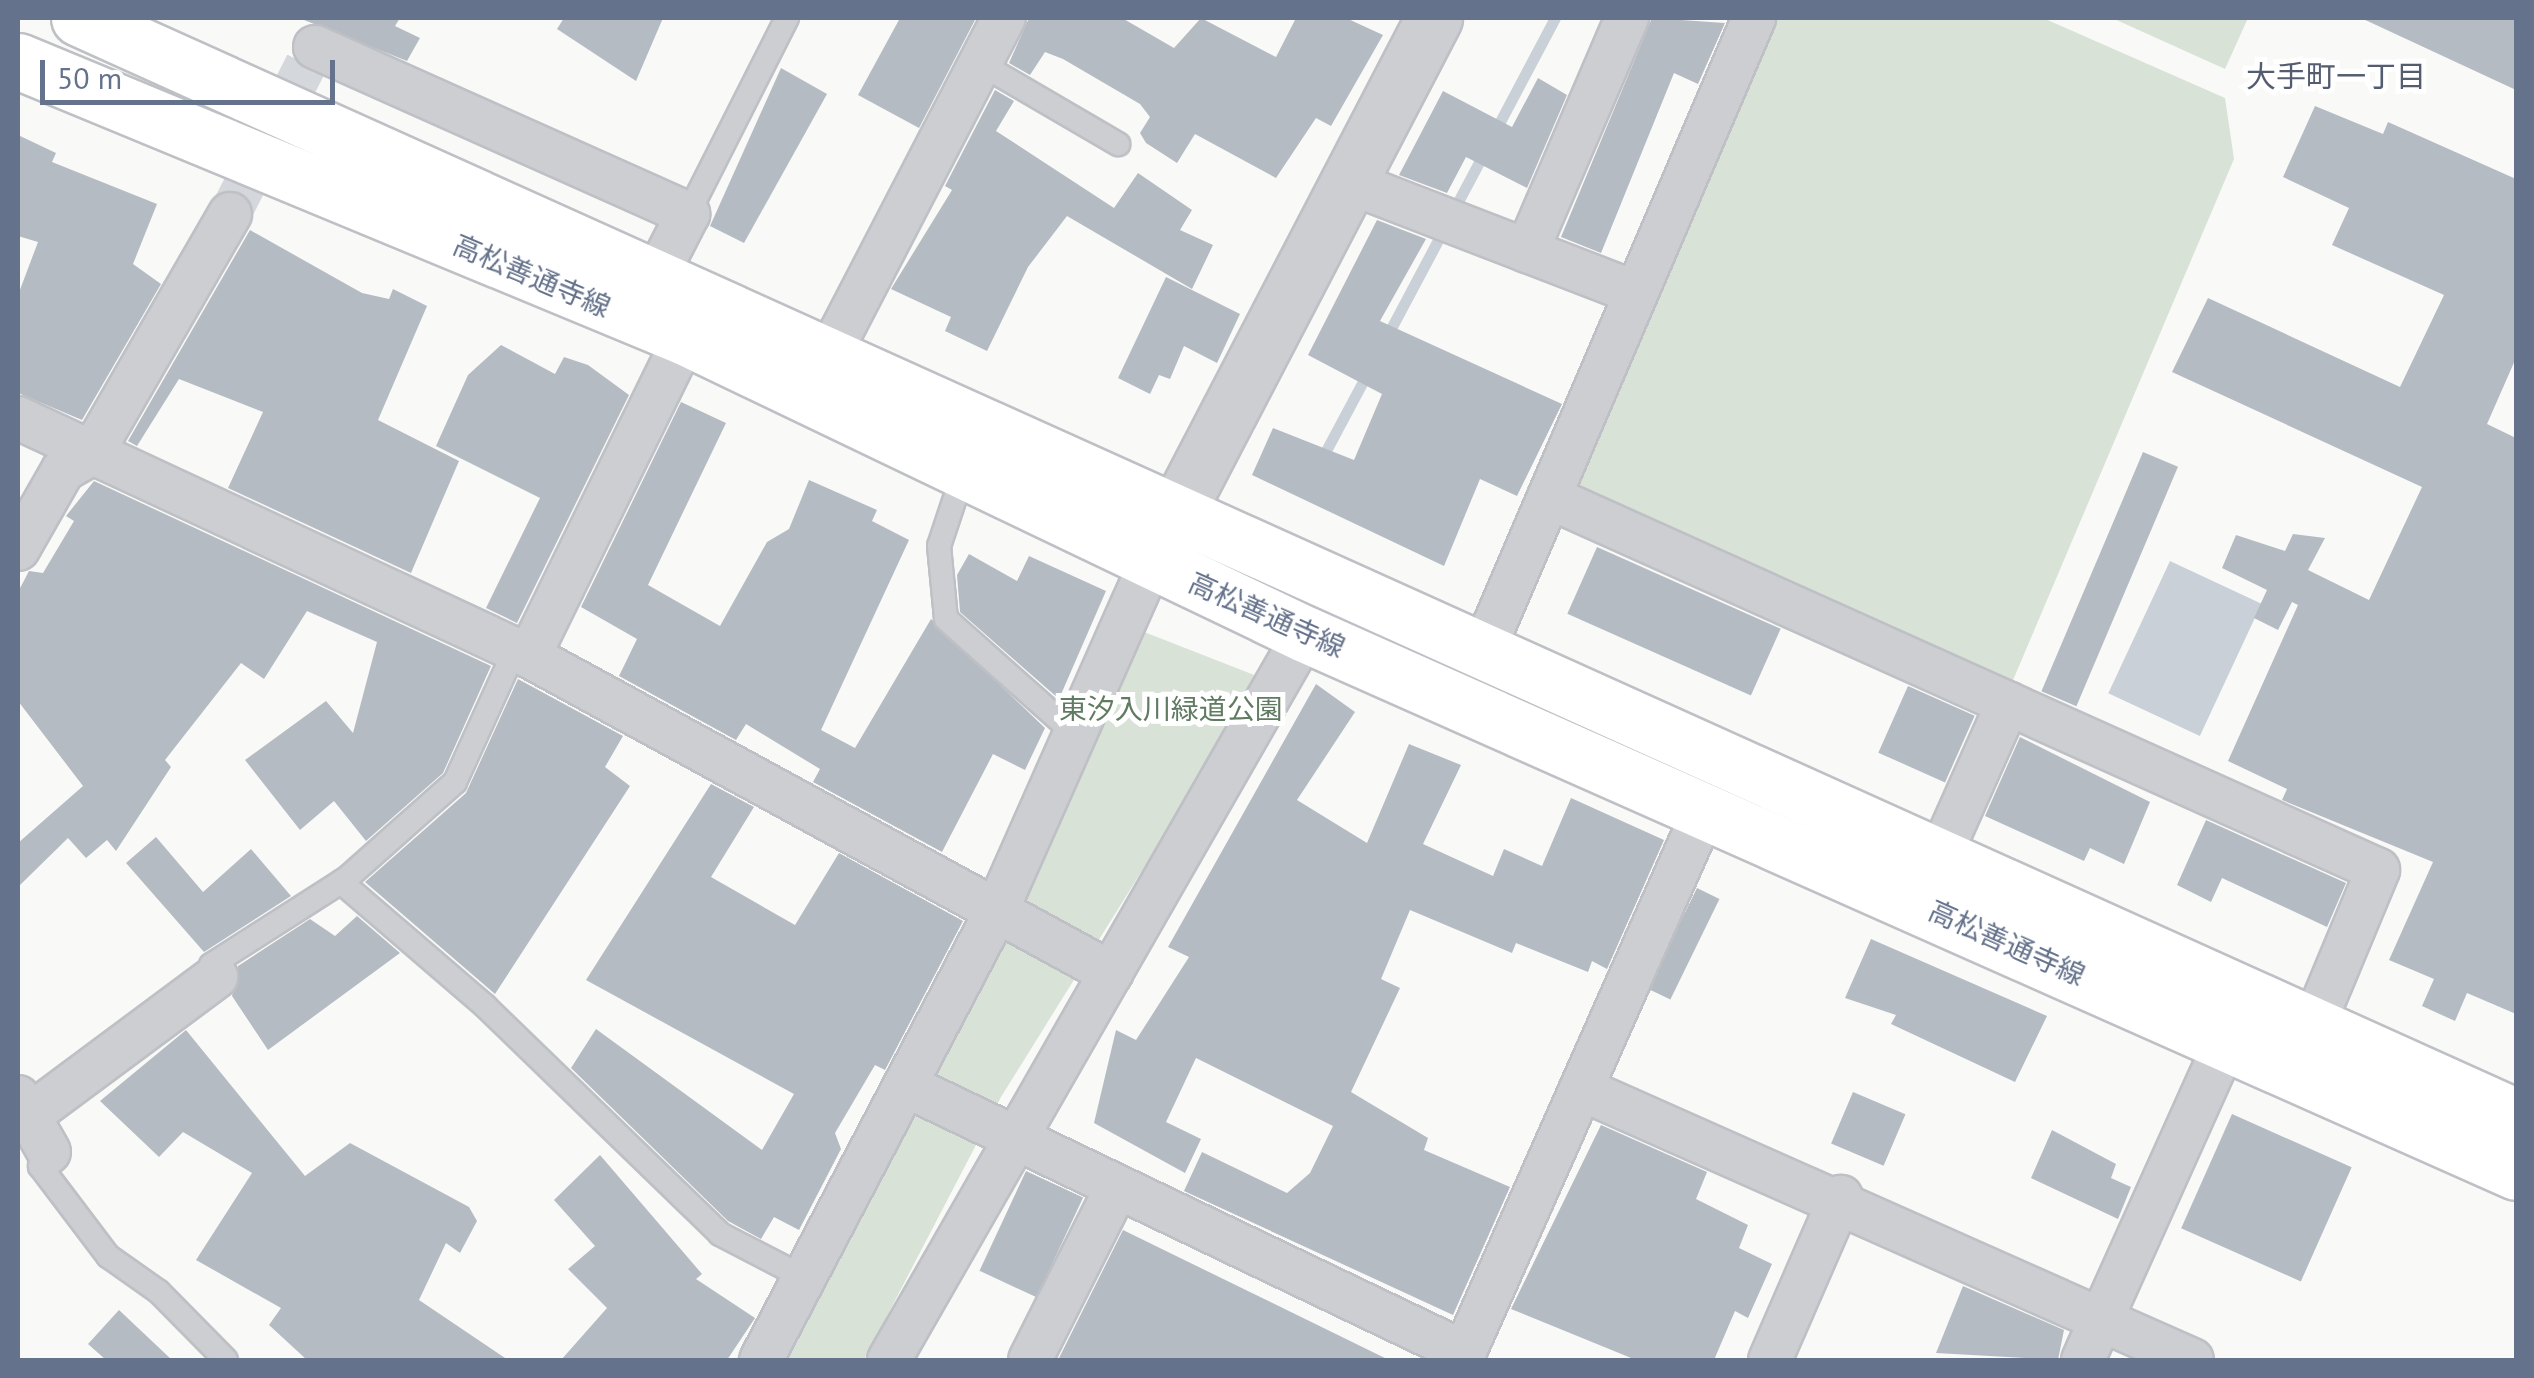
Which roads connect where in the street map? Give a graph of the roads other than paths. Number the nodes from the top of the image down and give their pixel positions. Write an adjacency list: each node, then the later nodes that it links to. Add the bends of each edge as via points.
1 (79, 18): 15 (main road, 高松善通寺線)
2 (788, 18): 13 (lane)
3 (1004, 18): 9 (street)
4 (1434, 18): 11 (street)
5 (1628, 18): 14 (street)
6 (1754, 18): 16 (street)
7 (318, 41): 13 (street)
8 (18, 61): 17 (main road, 高松善通寺線)
9 (980, 64): 10 (lane); 19 (street)
10 (1118, 144)
11 (1346, 181): 14 (street); 24 (street)
12 (230, 214): 21 (street)
13 (688, 214): 15 (street)
14 (1527, 251): 16 (street)
15 (658, 272): 17 (street); 19 (main road, 高松善通寺線)
16 (1636, 293): 23 (street)
17 (634, 320): 18 (main road, 高松善通寺線)
18 (685, 337): 22 (main road, 高松善通寺線); 29 (street)
19 (828, 357): 24 (main road, 高松善通寺線)
20 (18, 418): 21 (street)
21 (92, 453): 25 (street, via 63,470); 29 (street)
22 (962, 478): 26 (main road, 高松善通寺線); 31 (lane, via 939,546 946,620)
23 (1549, 497): 28 (street); 30 (street)
24 (1176, 513): 26 (street); 28 (main road, 高松善通寺線)
25 (18, 549)
26 (1150, 563): 27 (main road, 高松善通寺線); 31 (street)
27 (1305, 634): 32 (main road, 高松善通寺線); 37 (street)
28 (1484, 649): 33 (main road, 高松善通寺線)
29 (522, 653): 34 (lane, via 455,782); 36 (street)
30 (2008, 704): 33 (street); 40 (street, via 2378,870)
31 (1074, 733): 36 (street)
32 (1705, 808): 35 (main road, 高松善通寺線); 42 (street)
33 (1941, 853): 35 (street); 39 (main road, 高松善通寺線)
34 (341, 882): 38 (lane, via 212,965); 49 (lane, via 485,1006 720,1234)
35 (1919, 904): 39 (main road, 高松善通寺線)
36 (996, 912): 37 (street); 41 (street)
37 (1111, 973): 45 (street)
38 (205, 1001): 44 (street)
39 (2237, 1018): 40 (main road, 高松善通寺線); 46 (main road, 高松善通寺線); 50 (street)
40 (2314, 1024): 43 (main road, 高松善通寺線)
41 (905, 1086): 45 (street); 49 (street)
42 (1586, 1091): 48 (street); 52 (street)
43 (2516, 1117)
44 (32, 1121): 51 (lane, via 40,1166 108,1256)
45 (1008, 1138): 47 (street); 54 (street)
46 (2516, 1172)
47 (1116, 1188): 52 (street); 55 (street)
48 (1842, 1197): 50 (street); 56 (street)
49 (803, 1277): 53 (street)
50 (2101, 1319): 57 (street); 58 (street)
51 (219, 1354)
52 (1463, 1356)
53 (761, 1360)
54 (889, 1360)
55 (1030, 1360)
56 (1770, 1360)
57 (2084, 1360)
58 (2192, 1360)

